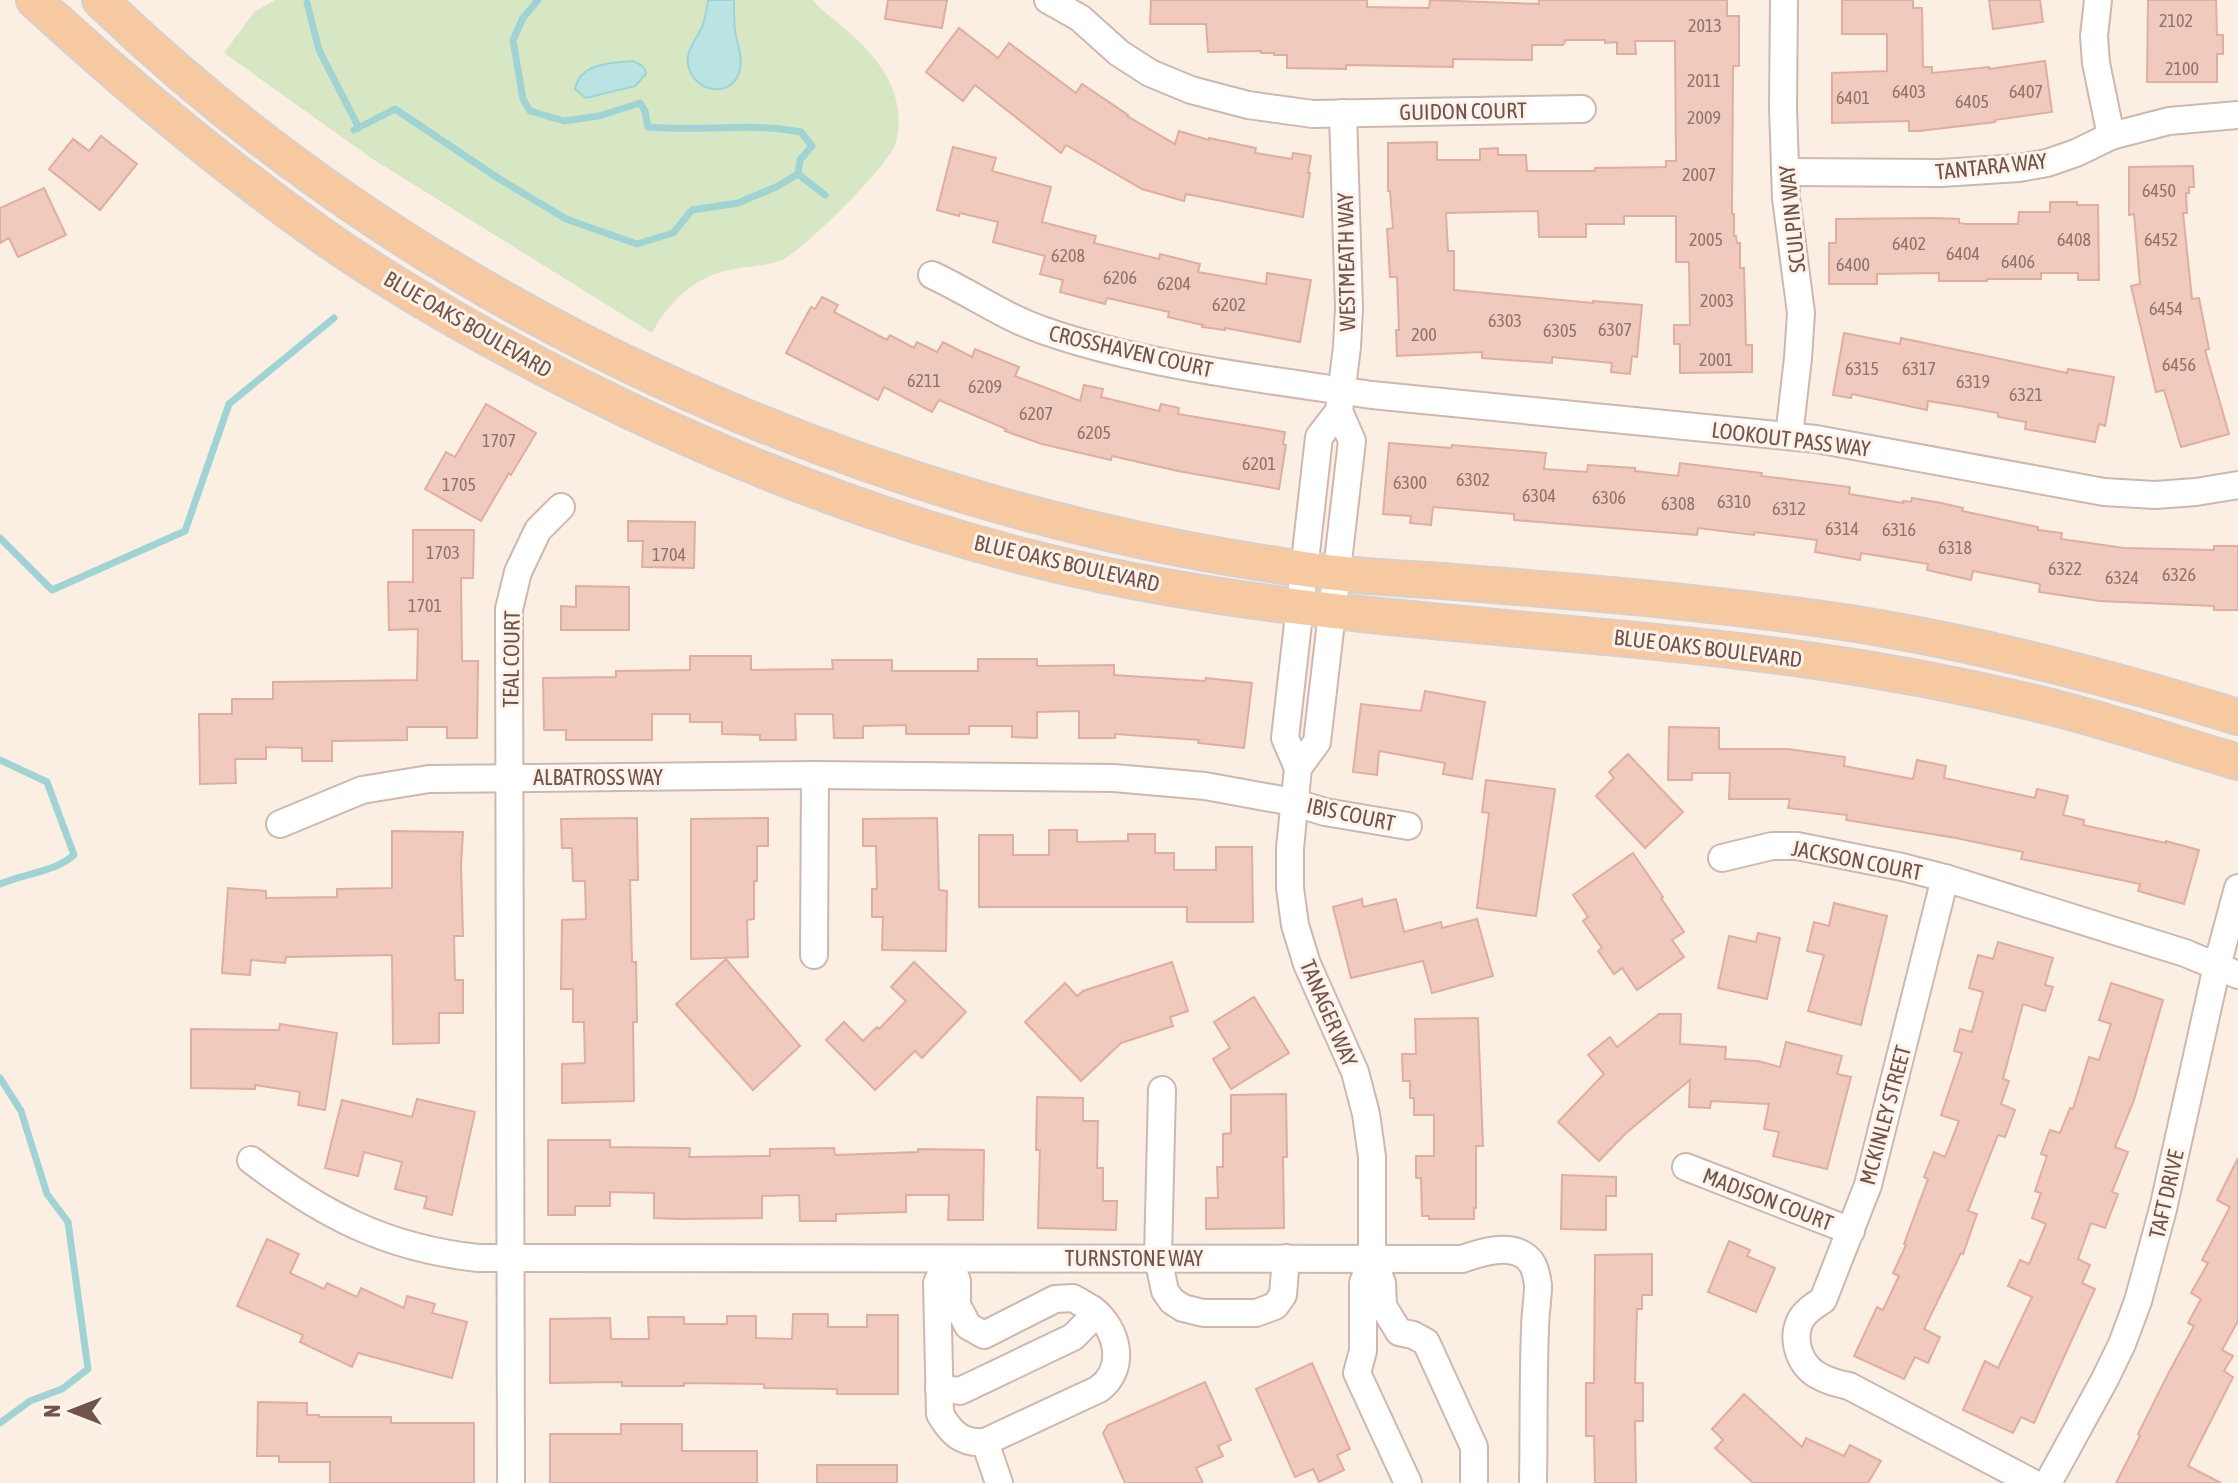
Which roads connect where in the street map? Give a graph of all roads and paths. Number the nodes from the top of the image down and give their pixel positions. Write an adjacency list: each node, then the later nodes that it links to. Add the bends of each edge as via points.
1 (34, 0): 17 (main road, BLUE OAKS BOULEVARD, via 167,117 323,236 472,329 626,409 755,468 987,546 1162,586)
2 (100, 0): 16 (main road, BLUE OAKS BOULEVARD, via 189,81 327,186 444,263 644,371 770,428 942,489 1187,551)
3 (1048, 0): 7 (street, GUIDON COURT, via 1080,18 1119,53 1173,84 1248,105)
4 (1784, 0): 10 (street, SCULPIN WAY)
5 (2098, 0): 9 (street, via 2096,63)
6 (1582, 109): 7 (street, GUIDON COURT)
7 (1343, 113): 12 (street, WESTMEATH WAY, via 1349,308)
8 (2238, 115): 9 (street, TANTARA WAY, via 2169,121)
9 (2111, 136): 10 (street, TANTARA WAY, via 2076,153 2019,168)
10 (1785, 172): 13 (street, SCULPIN WAY, via 1801,313)
11 (932, 275): 12 (street, CROSSHAVEN COURT, via 1021,322 1073,340)
12 (1340, 401): 13 (street, LOOKOUT PASS WAY); 16 (street, WESTMEATH WAY, via 1352,441)
13 (1789, 436): 14 (street, LOOKOUT PASS WAY, via 2104,492 2155,495)
14 (2238, 485)
15 (561, 507): 21 (street, TEAL COURT, via 538,530 518,572 509,609)
16 (1321, 571): 17 (street, WESTMEATH WAY); 18 (main road, BLUE OAKS BOULEVARD, via 1674,602 1887,629 2055,666)
17 (1316, 608): 19 (main road, BLUE OAKS BOULEVARD, via 1670,642 1879,671 2047,706); 22 (street, TANAGER WAY, via 1285,738 1298,768)
18 (2238, 717)
19 (2238, 762)
20 (815, 775): 21 (street, ALBATROSS WAY); 22 (street, ALBATROSS WAY, via 1114,778 1205,786); 28 (street)
21 (509, 778): 23 (street, via 429,779 362,790); 38 (street, ALBATROSS WAY)
22 (1293, 802): 24 (street, IBIS COURT); 34 (street, TANAGER WAY, via 1290,888 1295,925 1355,1072 1366,1114 1372,1157)
23 (280, 824)
24 (1408, 826)
25 (1722, 858): 26 (street, JACKSON COURT, via 1797,846)
26 (1945, 878): 29 (street); 33 (street, MCKINLEY STREET, via 1882,1134)
27 (2238, 888): 29 (street, TAFT DRIVE)
28 (814, 955)
29 (2228, 970): 52 (street, TAFT DRIVE, via 2138,1301 2111,1368)
30 (1162, 1090): 35 (street)
31 (251, 1160): 38 (street, TURNSTONE WAY, via 305,1199 363,1229 420,1249)
32 (1686, 1167): 33 (street, MADISON COURT)
33 (1851, 1231): 51 (street, MCKINLEY STREET, via 1823,1300 1800,1320 1798,1352 1805,1366)
34 (1372, 1257): 36 (street, TURNSTONE WAY); 40 (street, via 1382,1283 1383,1306); 42 (street, via 1363,1283); 50 (street, TURNSTONE WAY, via 1462,1259 1500,1249 1530,1261 1538,1290)
35 (1158, 1258): 36 (street, TURNSTONE WAY); 36 (street, via 1172,1301 1203,1313 1256,1313 1275,1306 1283,1295); 37 (street, TURNSTONE WAY)
36 (1286, 1258)
37 (948, 1259): 38 (street, TURNSTONE WAY); 41 (street, via 957,1281 957,1305 968,1326); 43 (street, via 937,1283)
38 (510, 1260): 46 (street, ALBATROSS WAY)
39 (1092, 1309): 41 (street, via 1073,1298 1055,1299); 44 (street, via 1073,1337 960,1391); 45 (street, via 1105,1318 1115,1339 1114,1373 1108,1382)
40 (1399, 1332): 42 (street); 49 (street, via 1426,1342 1474,1447)
41 (984, 1335): 43 (street)
42 (1363, 1351): 48 (street, via 1357,1373)
43 (938, 1355): 44 (street)
44 (939, 1388): 45 (street, via 940,1414 949,1430 965,1441)
45 (985, 1442): 47 (street)
46 (511, 1483)
47 (999, 1483)
48 (1408, 1483)
49 (1474, 1483)
50 (1533, 1483)
51 (2033, 1483)
52 (2048, 1483)

